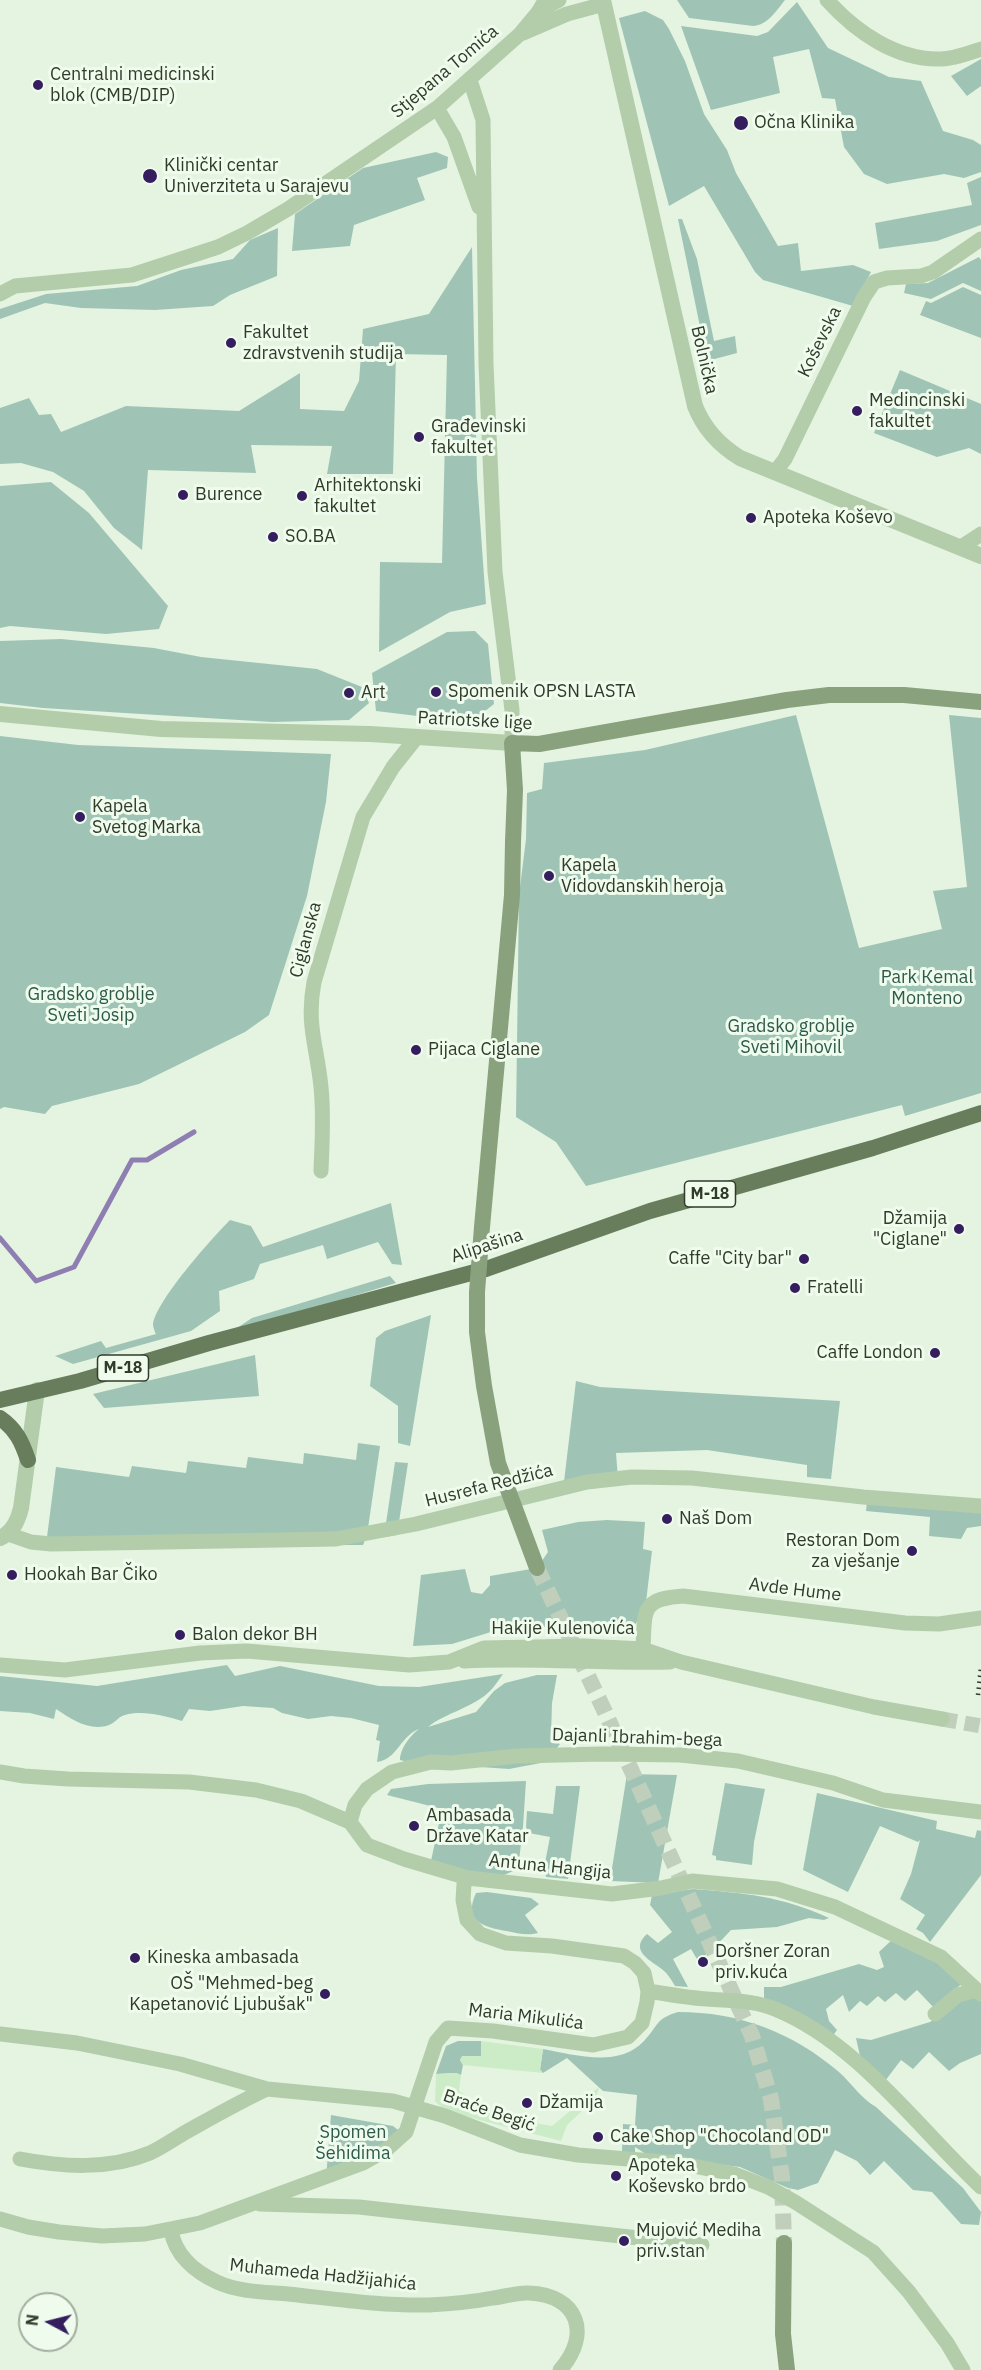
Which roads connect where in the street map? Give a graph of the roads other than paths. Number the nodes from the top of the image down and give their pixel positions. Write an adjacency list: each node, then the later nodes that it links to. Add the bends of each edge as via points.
1 (559, 0): 4 (street, Stjepana Tomića)
2 (827, 0): 6 (street, via 869,37 899,53 941,59)
3 (603, 2): 5 (street, Stjepana Tomića); 12 (street, Bolnička, via 695,406 703,423 726,449)
4 (543, 5): 5 (street, Stjepana Tomića)
5 (520, 34): 7 (street, Stjepana Tomića)
6 (981, 49)
7 (470, 80): 8 (street, Stjepana Tomića); 9 (street, via 483,120)
8 (437, 108): 9 (street, via 454,137); 11 (street, Stjepana Tomića, via 288,209 218,247 132,275 15,286)
9 (483, 218): 19 (street, via 495,572 512,710)
10 (981, 238): 12 (street, Koševska, via 933,272 874,282)
11 (0, 294)
12 (775, 472): 14 (street, Bolnička)
13 (981, 534): 14 (street)
14 (961, 547): 15 (street, Bolnička)
15 (981, 556)
16 (981, 702): 19 (main road, Patriotske lige, via 903,695 829,696 539,744)
17 (0, 714): 18 (street, Patriotske lige, via 161,729)
18 (416, 738): 19 (street, Patriotske lige); 21 (street, Ciglanska, via 363,817 314,982 310,1020 322,1104)
19 (512, 743): 28 (main road, bridge, via 512,895 482,1227 477,1332 498,1463)
20 (981, 1113): 22 (main road, Alipašina / M-18, via 650,1211 486,1269)
21 (321, 1171)
22 (37, 1390): 23 (main road, Alipašina / M-18); 25 (street)
23 (0, 1400)
24 (0, 1418): 25 (main road, via 20,1437)
25 (28, 1460): 27 (street, via 19,1518)
26 (981, 1506): 27 (street, Husrefa Redžića, via 692,1478 632,1477 587,1482 416,1524 336,1539 51,1544)
27 (4, 1536)
28 (537, 1568)
29 (978, 1618): 30 (street, Avde Hume, via 939,1624 905,1623 665,1597 653,1602 646,1612)
30 (643, 1649): 31 (street, Hakije Kulenovića, via 484,1648); 32 (street, Hakije Kulenovića)
31 (449, 1662): 32 (street); 33 (street, Hakije Kulenovića, via 372,1663 247,1651 65,1670)
32 (681, 1662): 34 (street, Hakije Kulenovića)
33 (0, 1665)
34 (942, 1719)
35 (0, 1772): 37 (street, Antuna Hangija, via 68,1779 189,1782 256,1790 301,1801)
36 (981, 1812): 37 (street, Dajanli Ibrahim-bega, via 883,1800 738,1761 680,1755 592,1754 431,1762 392,1772 367,1789 355,1805)
37 (350, 1822): 38 (street, Antuna Hangija, via 368,1845)
38 (468, 1878): 39 (street, via 463,1900 466,1920 480,1934 506,1943 624,1956 644,1973); 40 (street, Antuna Hangija, via 612,1894 692,1881 777,1889 835,1907 941,1958)
39 (648, 1991): 44 (street, Maria Mikulića, via 642,2023 628,2037 603,2044 448,2028 436,2042); 46 (street, via 743,2001 774,2009 810,2028 868,2074)
40 (979, 1992): 41 (street, via 958,1995)
41 (935, 2014)
42 (0, 2034): 43 (street, Braće Begić, via 77,2043 180,2064)
43 (267, 2089): 44 (street, Braće Begić, via 393,2101); 45 (street, via 149,2153 118,2163 92,2166)
44 (416, 2107): 47 (street, Maria Mikulića, via 406,2132 386,2151); 54 (street, Braće Begić, via 520,2145 708,2168 768,2187 873,2252 922,2309)
45 (20, 2159)
46 (981, 2187)
47 (251, 2204): 49 (street, Maria Mikulića); 51 (street, via 359,2207)
48 (0, 2219): 49 (street, Maria Mikulića, via 28,2227 102,2236)
49 (171, 2230): 52 (street, Muhameda Hadžijahića, via 172,2241 187,2262 218,2283 244,2290 429,2305 528,2293 557,2299 571,2310 579,2327 569,2360)
50 (784, 2243): 53 (main road, via 783,2334)
51 (702, 2245)
52 (560, 2370)
53 (787, 2370)
54 (963, 2370)

